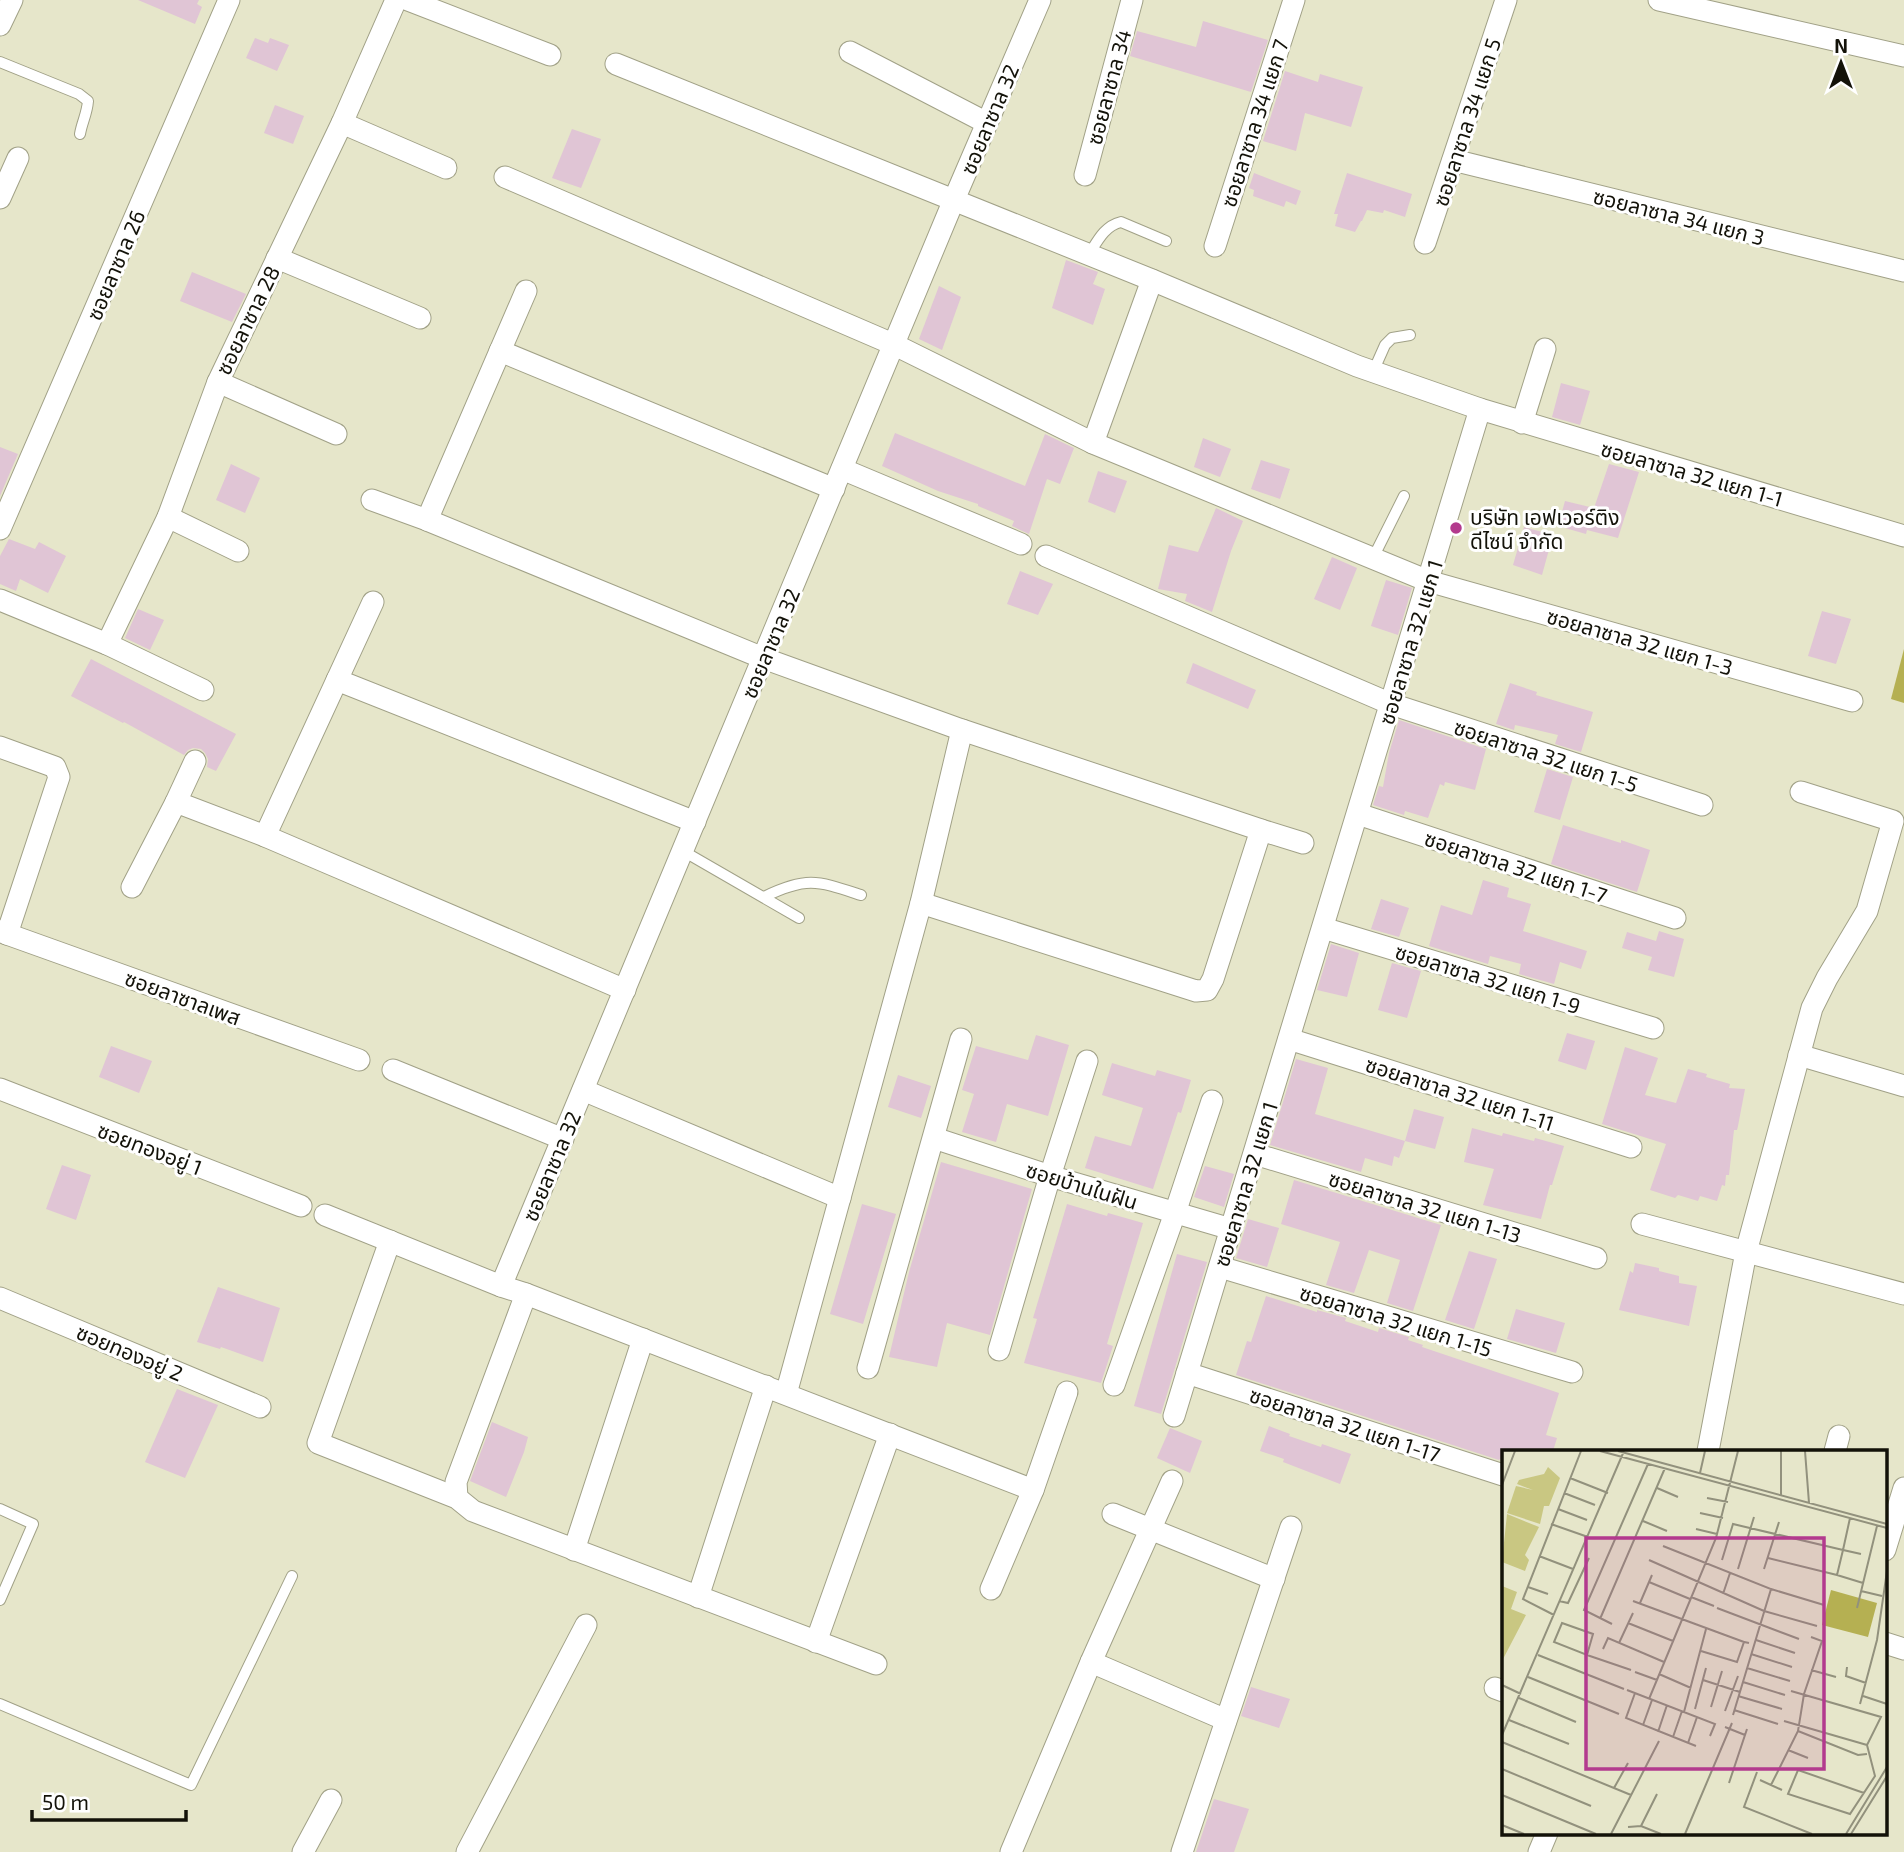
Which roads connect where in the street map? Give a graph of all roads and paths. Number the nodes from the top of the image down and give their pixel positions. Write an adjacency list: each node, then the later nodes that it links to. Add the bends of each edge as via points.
1 (12, 0): 10 (street)
2 (229, 0): 50 (street, ซอยลาซาล 26)
3 (396, 0): 16 (street, ซอยลาซาล 28)
4 (408, 0): 12 (street)
5 (1040, 0): 17 (street, ซอยลาซาล 32)
6 (1132, 0): 22 (street, ซอยลาซาล 34)
7 (1294, 0): 28 (street, ซอยลาซาล 34 แยก 7)
8 (1506, 0): 20 (street, ซอยลาซาล 34 แยก 5)
9 (1659, 0): 13 (street)
10 (0, 25)
11 (850, 52): 17 (street)
12 (550, 55)
13 (1904, 56)
14 (0, 62): 18 (lane, via 88,101)
15 (616, 64): 25 (street)
16 (342, 123): 21 (street); 30 (street, ซอยลาซาล 28)
17 (987, 123): 25 (street, ซอยลาซาล 32)
18 (80, 134)
19 (18, 158): 24 (street)
20 (1453, 160): 27 (street, ซอยลาซาล 34 แยก 5); 31 (street, ซอยลาซาล 34 แยก 3)
21 (446, 168)
22 (1085, 175)
23 (505, 177): 36 (street, ซอยลาซาล 32 แยก 1-3)
24 (0, 198)
25 (953, 202): 29 (street); 36 (street, ซอยลาซาล 32)
26 (1166, 241): 29 (lane, via 1121,222 1103,232)
27 (1425, 243)
28 (1215, 246)
29 (1088, 256): 32 (street)
30 (277, 258): 34 (street); 40 (street, ซอยลาซาล 28)
31 (1904, 271)
32 (1152, 281): 39 (street); 44 (street)
33 (526, 291): 38 (street)
34 (421, 318)
35 (1410, 335): 39 (lane, via 1392,338)
36 (895, 345): 44 (street, ซอยลาซาล 32 แยก 1-3); 45 (street, ซอยลาซาล 32)
37 (1545, 349): 42 (street)
38 (500, 351): 45 (street); 49 (street)
39 (1373, 372): 41 (street)
40 (218, 382): 43 (street); 48 (street, ซอยลาซาล 28)
41 (1480, 409): 42 (street, ซอยลาซาล 32 แยก 1-1); 56 (street, ซอยลาซาล 32 แยก 1)
42 (1521, 423): 51 (street, ซอยลาซาล 32 แยก 1-1)
43 (336, 434)
44 (1093, 443): 55 (street, ซอยลาซาล 32 แยก 1-3)
45 (838, 479): 52 (street); 60 (street, ซอยลาซาล 32)
46 (1404, 496): 55 (lane)
47 (372, 500): 49 (street)
48 (168, 517): 53 (street); 59 (street, ซอยลาซาล 28)
49 (427, 520): 60 (street)
50 (0, 529)
51 (1904, 536)
52 (1021, 544)
53 (238, 551)
54 (1046, 556): 64 (street, ซอยลาซาล 32 แยก 1-5)
55 (1374, 558): 56 (street, ซอยลาซาล 32 แยก 1-3)
56 (1428, 581): 63 (street, ซอยลาซาล 32 แยก 1-3); 64 (street, ซอยลาซาล 32 แยก 1)
57 (0, 600): 59 (street)
58 (373, 602): 61 (street)
59 (107, 644): 62 (street)
60 (763, 658): 65 (street); 72 (street, ซอยลาซาล 32)
61 (337, 680): 72 (street); 74 (street)
62 (203, 690)
63 (1852, 701)
64 (1391, 704): 70 (street, ซอยลาซาล 32 แยก 1-5); 71 (street, ซอยลาซาล 32 แยก 1)
65 (962, 730): 73 (street); 80 (street)
66 (0, 747): 84 (street, ซอยลาซาลเพส, via 55,767 59,777)
67 (195, 761): 69 (street)
68 (1801, 792): 89 (street, via 1894,821 1867,911 1818,994)
69 (176, 802): 74 (street); 77 (street)
70 (1702, 805)
71 (1358, 814): 82 (street, ซอยลาซาล 32 แยก 1-7); 83 (street, ซอยลาซาล 32 แยก 1)
72 (695, 822): 76 (street, ซอยลาซาล 32)
73 (1261, 830): 75 (street); 80 (street, via 1208,990 1196,991)
74 (265, 836): 85 (street)
75 (1303, 843)
76 (683, 851): 79 (lane); 85 (street, ซอยลาซาล 32)
77 (132, 887)
78 (861, 895): 79 (lane, via 823,883 800,883)
79 (764, 897): 81 (lane)
80 (921, 903): 102 (street)
81 (799, 918)
82 (1675, 918)
83 (1323, 928): 86 (street, ซอยลาซาล 32 แยก 1-9); 88 (street, ซอยลาซาล 32 แยก 1)
84 (3, 932): 90 (street, ซอยลาซาลเพส)
85 (625, 990): 95 (street, ซอยลาซาล 32)
86 (1653, 1028)
87 (961, 1039): 97 (street)
88 (1289, 1039): 99 (street, ซอยลาซาล 32 แยก 1-11); 100 (street, ซอยลาซาล 32 แยก 1)
89 (1799, 1055): 93 (street); 109 (street)
90 (359, 1060)
91 (1087, 1061): 101 (street)
92 (393, 1070): 98 (street)
93 (1904, 1086)
94 (0, 1089): 103 (street, ซอยทองอยู่ 1)
95 (583, 1090): 98 (street, ซอยลาซาล 32); 102 (street)
96 (1212, 1101): 104 (street)
97 (934, 1138): 101 (street, ซอยบ้านในฝัน); 118 (street)
98 (562, 1139): 112 (street, ซอยลาซาล 32)
99 (1631, 1147)
100 (1255, 1154): 107 (street, ซอยลาซาล 32 แยก 1); 110 (street, ซอยลาซาล 32 แยก 1-13)
101 (1050, 1176): 104 (street, ซอยบ้านในฝัน); 117 (street)
102 (840, 1198): 124 (street)
103 (300, 1206)
104 (1175, 1213): 107 (street, ซอยบ้านในฝัน); 121 (street)
105 (325, 1215): 108 (street)
106 (1642, 1224): 109 (street)
107 (1231, 1229): 111 (street, ซอยลาซาล 32 แยก 1)
108 (390, 1241): 112 (street); 133 (street, via 318,1443)
109 (1746, 1252): 114 (street); 128 (street)
110 (1596, 1258)
111 (1220, 1267): 119 (street, ซอยลาซาล 32 แยก 1-15); 120 (street, ซอยลาซาล 32 แยก 1)
112 (501, 1286): 113 (street)
113 (526, 1294): 116 (street); 133 (street, via 456,1482)
114 (1904, 1294)
115 (0, 1298): 125 (street, ซอยทองอยู่ 2)
116 (643, 1339): 122 (street); 139 (street)
117 (999, 1350)
118 (868, 1368)
119 (1572, 1372)
120 (1187, 1373): 126 (street, ซอยลาซาล 32 แยก 1); 129 (street, ซอยลาซาล 32 แยก 1-17)
121 (1114, 1385)
122 (766, 1386): 124 (street); 145 (street)
123 (1067, 1392): 132 (street)
124 (786, 1394): 127 (street)
125 (260, 1407)
126 (1174, 1416)
127 (890, 1434): 132 (street); 148 (street)
128 (1708, 1450)
129 (1502, 1475)
130 (1172, 1481): 137 (street)
131 (1904, 1488): 138 (street)
132 (1033, 1490): 144 (street)
133 (457, 1498): 139 (street, via 473,1511)
134 (0, 1509): 146 (lane, via 33,1524)
135 (1113, 1514): 137 (street)
136 (1291, 1527): 143 (street)
137 (1150, 1529): 143 (street); 151 (street)
138 (1886, 1547)
139 (574, 1550): 145 (street)
140 (1886, 1550): 141 (street)
141 (1904, 1556)
142 (292, 1576): 153 (lane, via 191,1785)
143 (1274, 1579): 154 (street)
144 (990, 1589)
145 (698, 1597): 148 (street)
146 (0, 1600)
147 (586, 1625): 158 (street)
148 (816, 1642): 152 (street)
149 (1886, 1643): 150 (street)
150 (1904, 1649)
151 (1091, 1662): 154 (street); 159 (street)
152 (876, 1664)
153 (0, 1704)
154 (1226, 1720): 160 (street)
155 (331, 1800): 157 (street)
156 (1548, 1834): 161 (street)
157 (303, 1852)
158 (467, 1852)
159 (1011, 1852)
160 (1182, 1852)
161 (1539, 1852)

